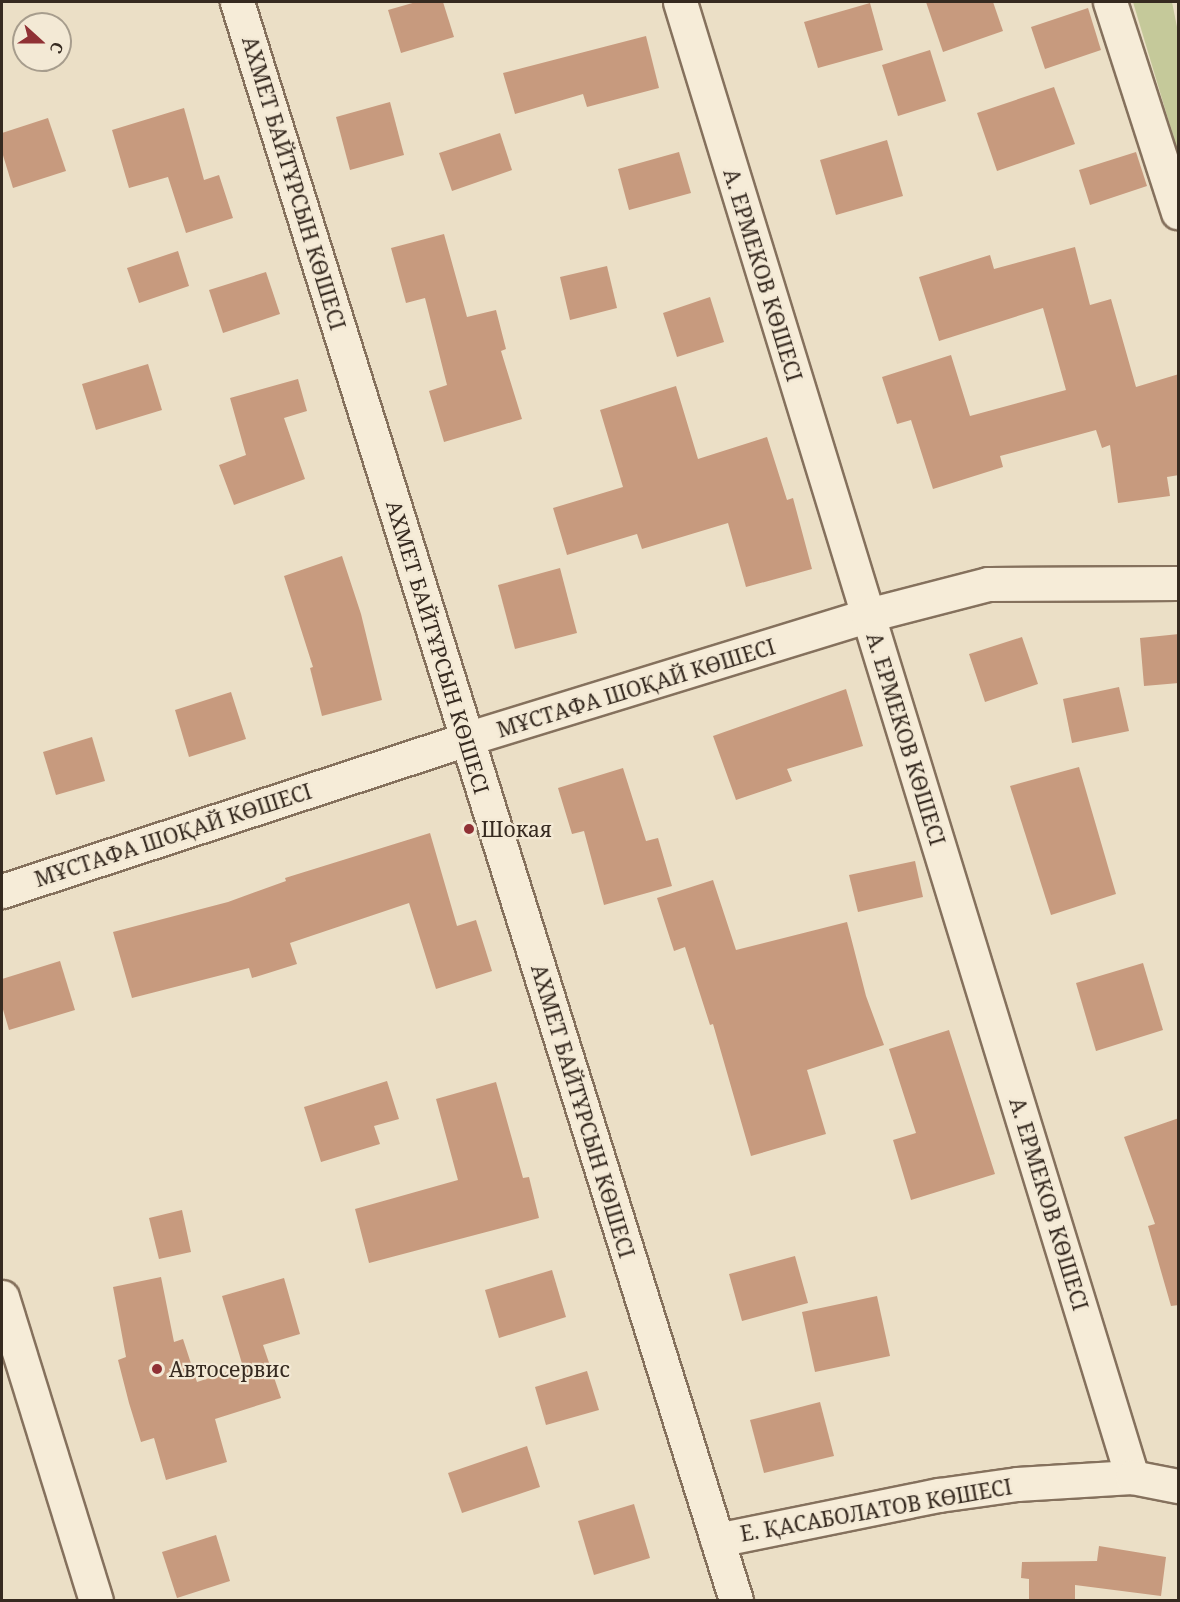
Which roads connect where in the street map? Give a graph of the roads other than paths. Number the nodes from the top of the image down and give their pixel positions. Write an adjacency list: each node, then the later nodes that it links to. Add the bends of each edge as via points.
1 (237, 2): 7 (street, АХМЕТ БАЙТҰРСЫН КӨШЕСІ)
2 (680, 2): 6 (street, А. ЕРМЕКОВ КӨШЕСІ)
3 (1110, 2): 4 (street)
4 (1179, 212)
5 (1179, 583): 6 (street, МҰСТАФА ШОҚАЙ КӨШЕСІ, via 988,584)
6 (868, 615): 7 (street, МҰСТАФА ШОҚАЙ КӨШЕСІ); 10 (street, А. ЕРМЕКОВ КӨШЕСІ)
7 (466, 739): 8 (street, МҰСТАФА ШОҚАЙ КӨШЕСІ); 12 (street, АХМЕТ БАЙТҰРСЫН КӨШЕСІ)
8 (2, 891)
9 (2, 1297): 13 (street)
10 (1132, 1477): 11 (street, Е. ҚАСАБОЛАТОВ КӨШЕСІ); 12 (street, Е. ҚАСАБОЛАТОВ КӨШЕСІ, via 1017,1484 939,1494)
11 (1179, 1486)
12 (717, 1540): 14 (street, АХМЕТ БАЙТҰРСЫН КӨШЕСІ)
13 (96, 1600)
14 (736, 1600)

